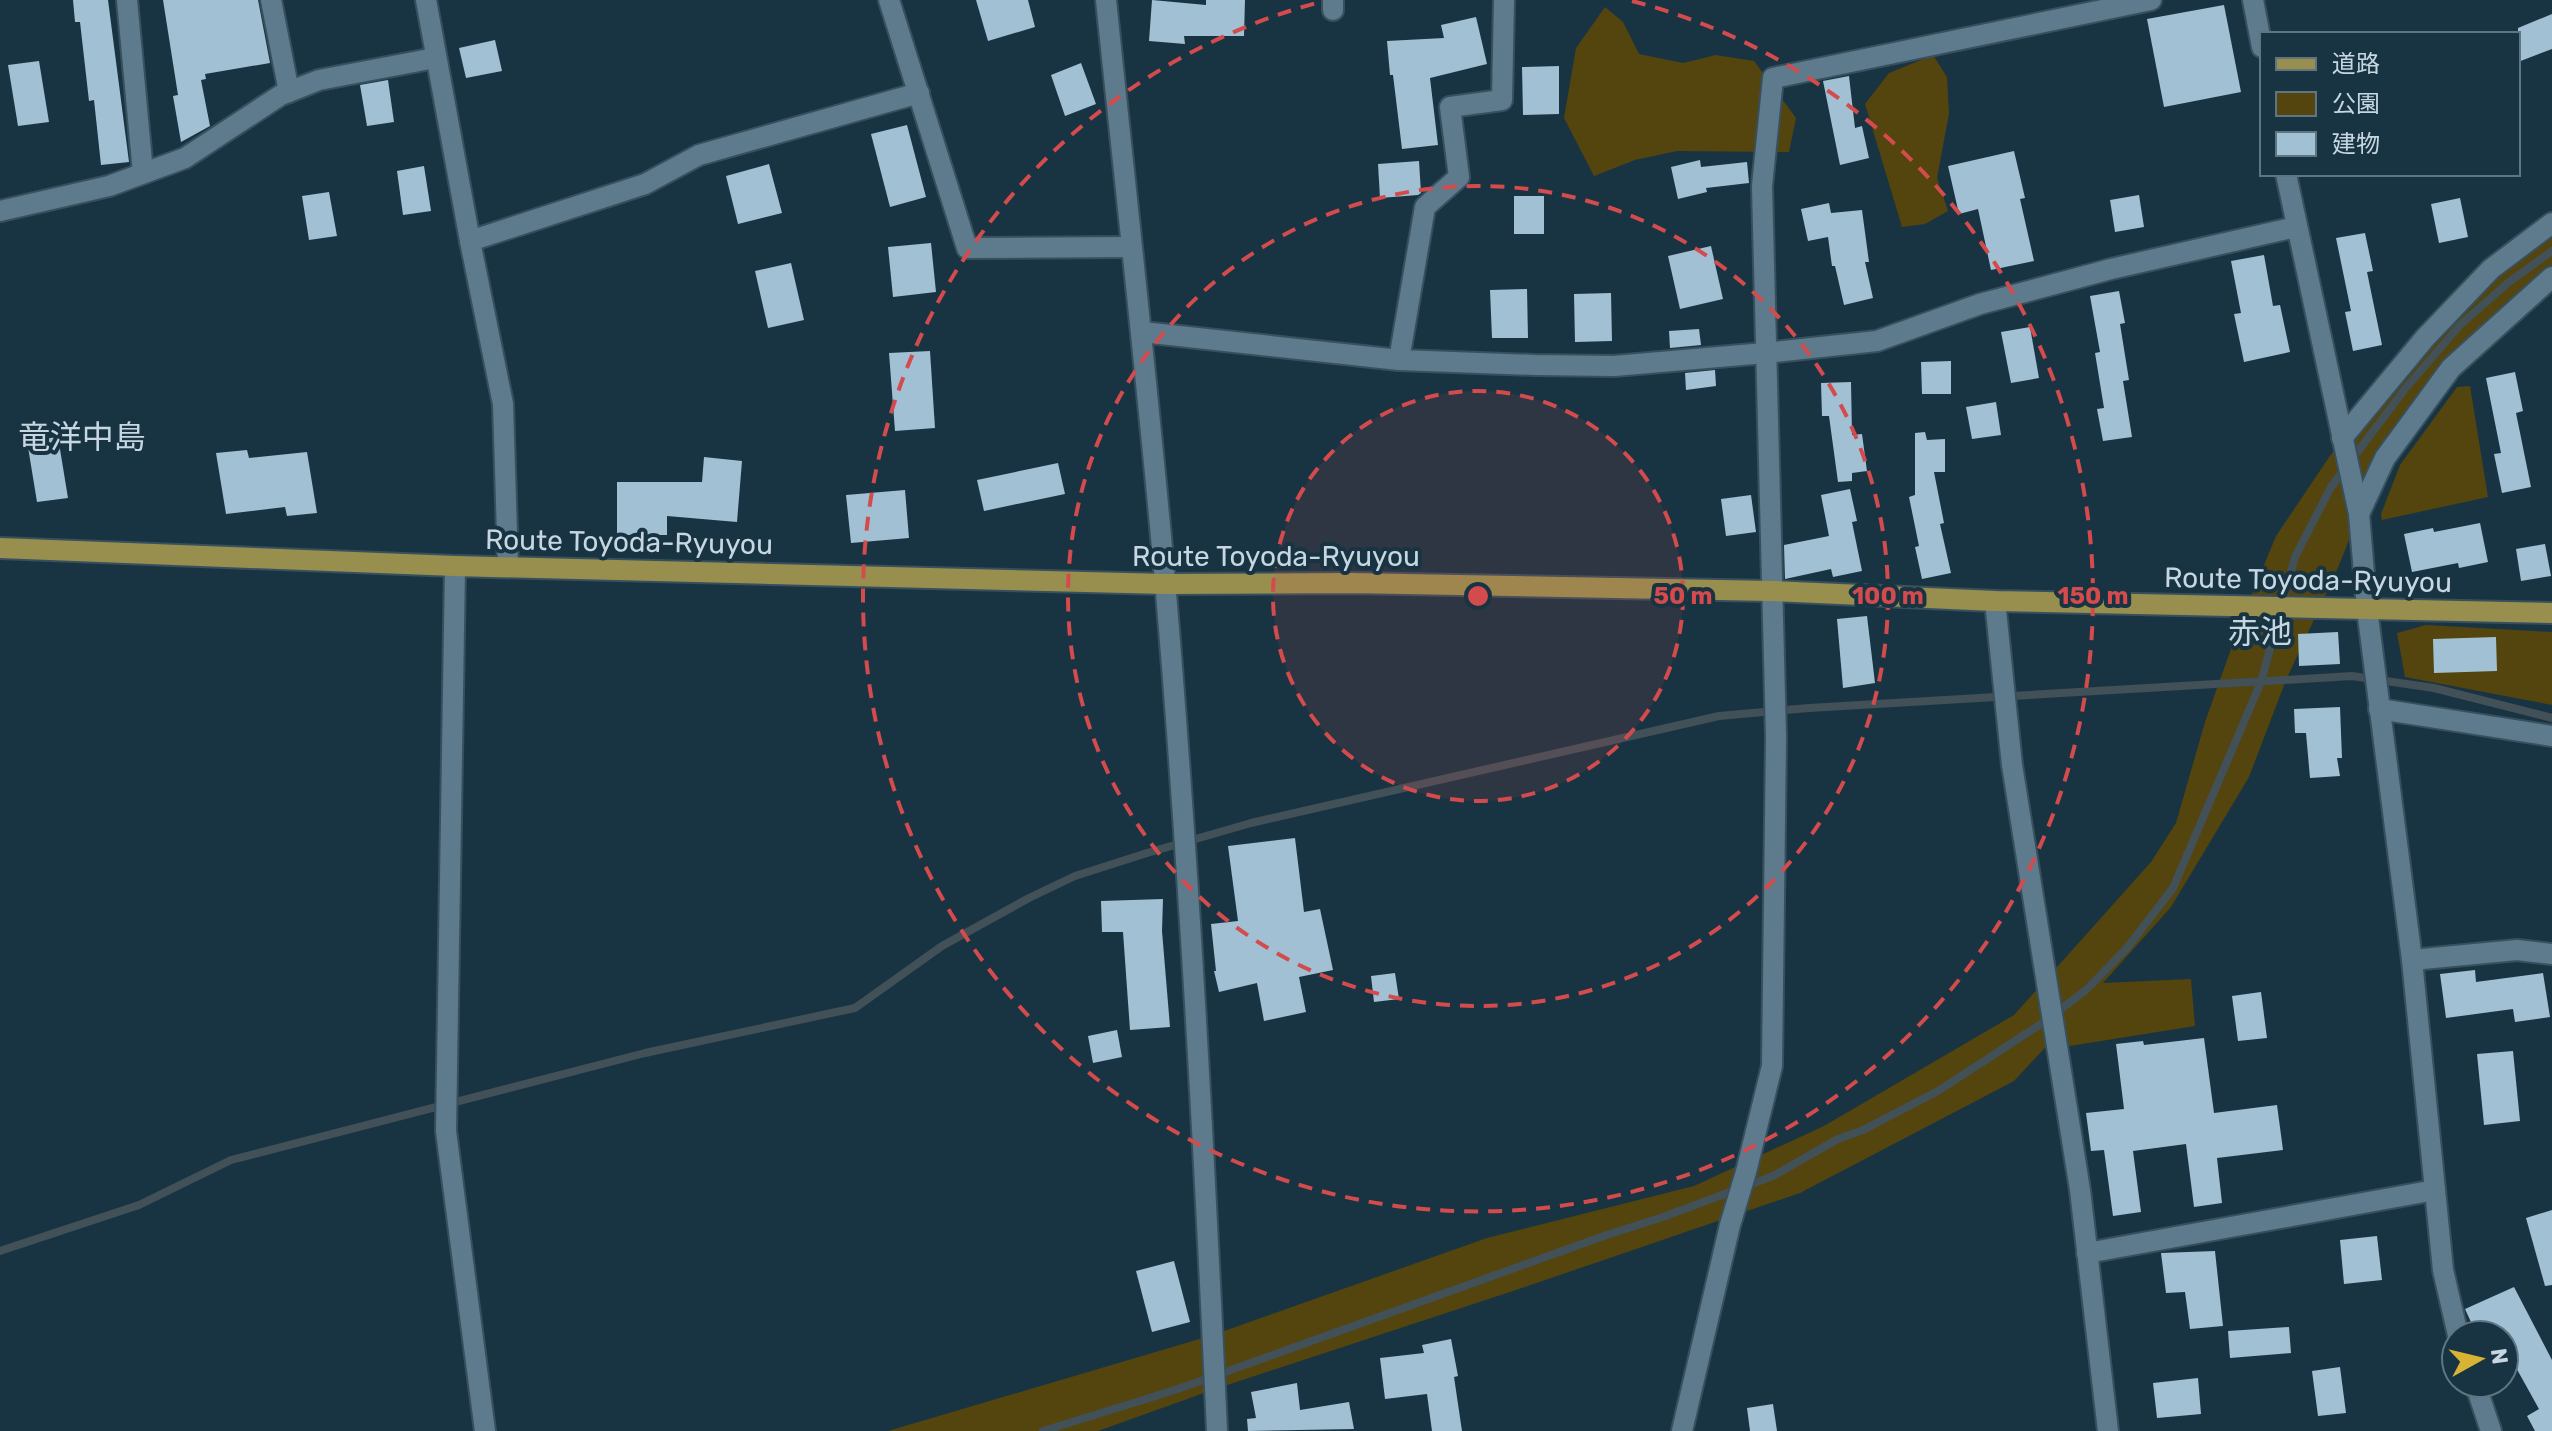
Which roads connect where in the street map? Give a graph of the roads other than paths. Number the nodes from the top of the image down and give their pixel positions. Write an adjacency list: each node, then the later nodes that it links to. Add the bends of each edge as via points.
1 (127, 0): 13 (street)
2 (271, 0): 11 (street)
3 (426, 0): 10 (street)
4 (889, 0): 12 (street)
5 (1106, 0): 19 (street)
6 (1504, 0): 23 (street, via 1502,100 1450,107 1459,177 1425,207)
7 (2151, 0): 22 (street, via 1773,78 1762,186)
8 (2253, 0): 9 (street)
9 (2260, 37)
10 (435, 58): 11 (street, via 319,80); 18 (street)
11 (289, 92): 13 (street, via 185,158)
12 (919, 93): 18 (street, via 699,155 645,184); 19 (street, via 967,248)
13 (143, 173): 15 (street)
14 (2286, 176): 17 (street)
15 (0, 211)
16 (2552, 223): 24 (street, via 2491,269)
17 (2296, 227): 22 (street, via 1980,304 1877,341); 24 (street)
18 (470, 241): 28 (street, via 503,404)
19 (1131, 247): 21 (street)
20 (2552, 277): 25 (street, via 2451,368 2385,458)
21 (1142, 332): 23 (street); 29 (street)
22 (1765, 353): 23 (street, via 1614,366); 30 (street)
23 (1399, 360)
24 (2342, 438): 25 (street)
25 (2359, 514): 32 (street)
26 (0, 548): 27 (main road, Route Toyoda-Ryuyou)
27 (455, 566): 28 (main road, Route Toyoda-Ryuyou); 42 (street, via 446,1131)
28 (508, 566): 29 (main road, Route Toyoda-Ryuyou)
29 (1165, 584): 30 (main road, Route Toyoda-Ryuyou); 43 (street, via 1205,1170)
30 (1772, 591): 31 (main road, Route Toyoda-Ryuyou); 44 (street, via 1772,1066)
31 (1995, 601): 32 (main road, Route Toyoda-Ryuyou); 39 (street, via 2012,765)
32 (2367, 609): 33 (main road, Route Toyoda-Ryuyou); 34 (street)
33 (2552, 613)
34 (2379, 709): 35 (street); 37 (street)
35 (2552, 736)
36 (2552, 954): 37 (street, via 2517,950)
37 (2412, 960): 38 (street)
38 (2435, 1190): 39 (street); 40 (street)
39 (2087, 1253): 45 (street)
40 (2454, 1319)
41 (2480, 1399): 46 (street)
42 (485, 1431)
43 (1217, 1431)
44 (1682, 1431)
45 (2108, 1431)
46 (2491, 1431)

